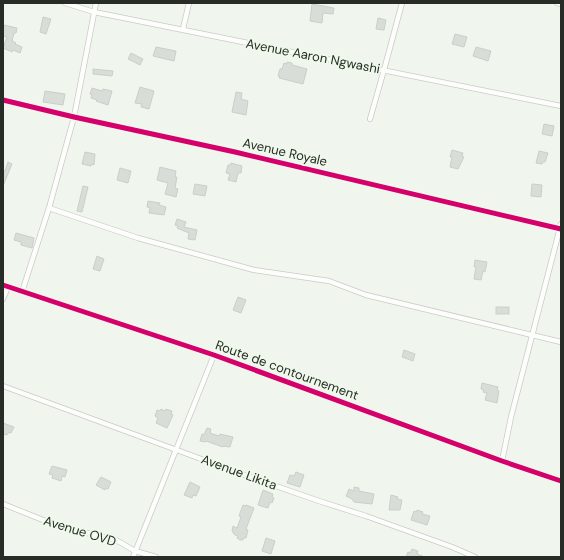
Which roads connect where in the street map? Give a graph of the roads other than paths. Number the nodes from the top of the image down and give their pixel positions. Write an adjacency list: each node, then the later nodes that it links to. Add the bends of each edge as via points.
1 (65, 3): 7 (street, Avenue Aaron Ngwashi)
2 (96, 3): 7 (street)
3 (189, 3): 8 (street)
4 (402, 3): 9 (street)
5 (557, 3): 6 (street)
6 (561, 4)
7 (94, 12): 8 (street, Avenue Aaron Ngwashi); 12 (street)
8 (183, 29): 9 (street, Avenue Aaron Ngwashi)
9 (384, 70): 11 (street, Avenue Aaron Ngwashi); 13 (street)
10 (3, 100): 12 (street, Avenue Royale)
11 (561, 106)
12 (74, 117): 14 (street); 15 (street, Avenue Royale)
13 (370, 119)
14 (49, 208): 17 (street); 19 (street, via 138,238 254,270 329,281 366,295)
15 (561, 227): 19 (street)
16 (6, 286): 17 (street, Route de contournement); 18 (street)
17 (22, 292): 21 (street, Route de contournement)
18 (3, 299)
19 (532, 335): 20 (street); 24 (street)
20 (561, 342)
21 (214, 355): 23 (street); 24 (street, Route de contournement)
22 (3, 386): 23 (street, Avenue Likita)
23 (177, 450): 27 (street); 30 (street, Avenue Likita)
24 (502, 461): 25 (street, Route de contournement)
25 (561, 481)
26 (3, 504): 27 (street, Avenue OVD, via 58,526 116,540)
27 (136, 552): 28 (street); 29 (street, Avenue OVD)
28 (133, 557)
29 (156, 557)
30 (476, 557)

